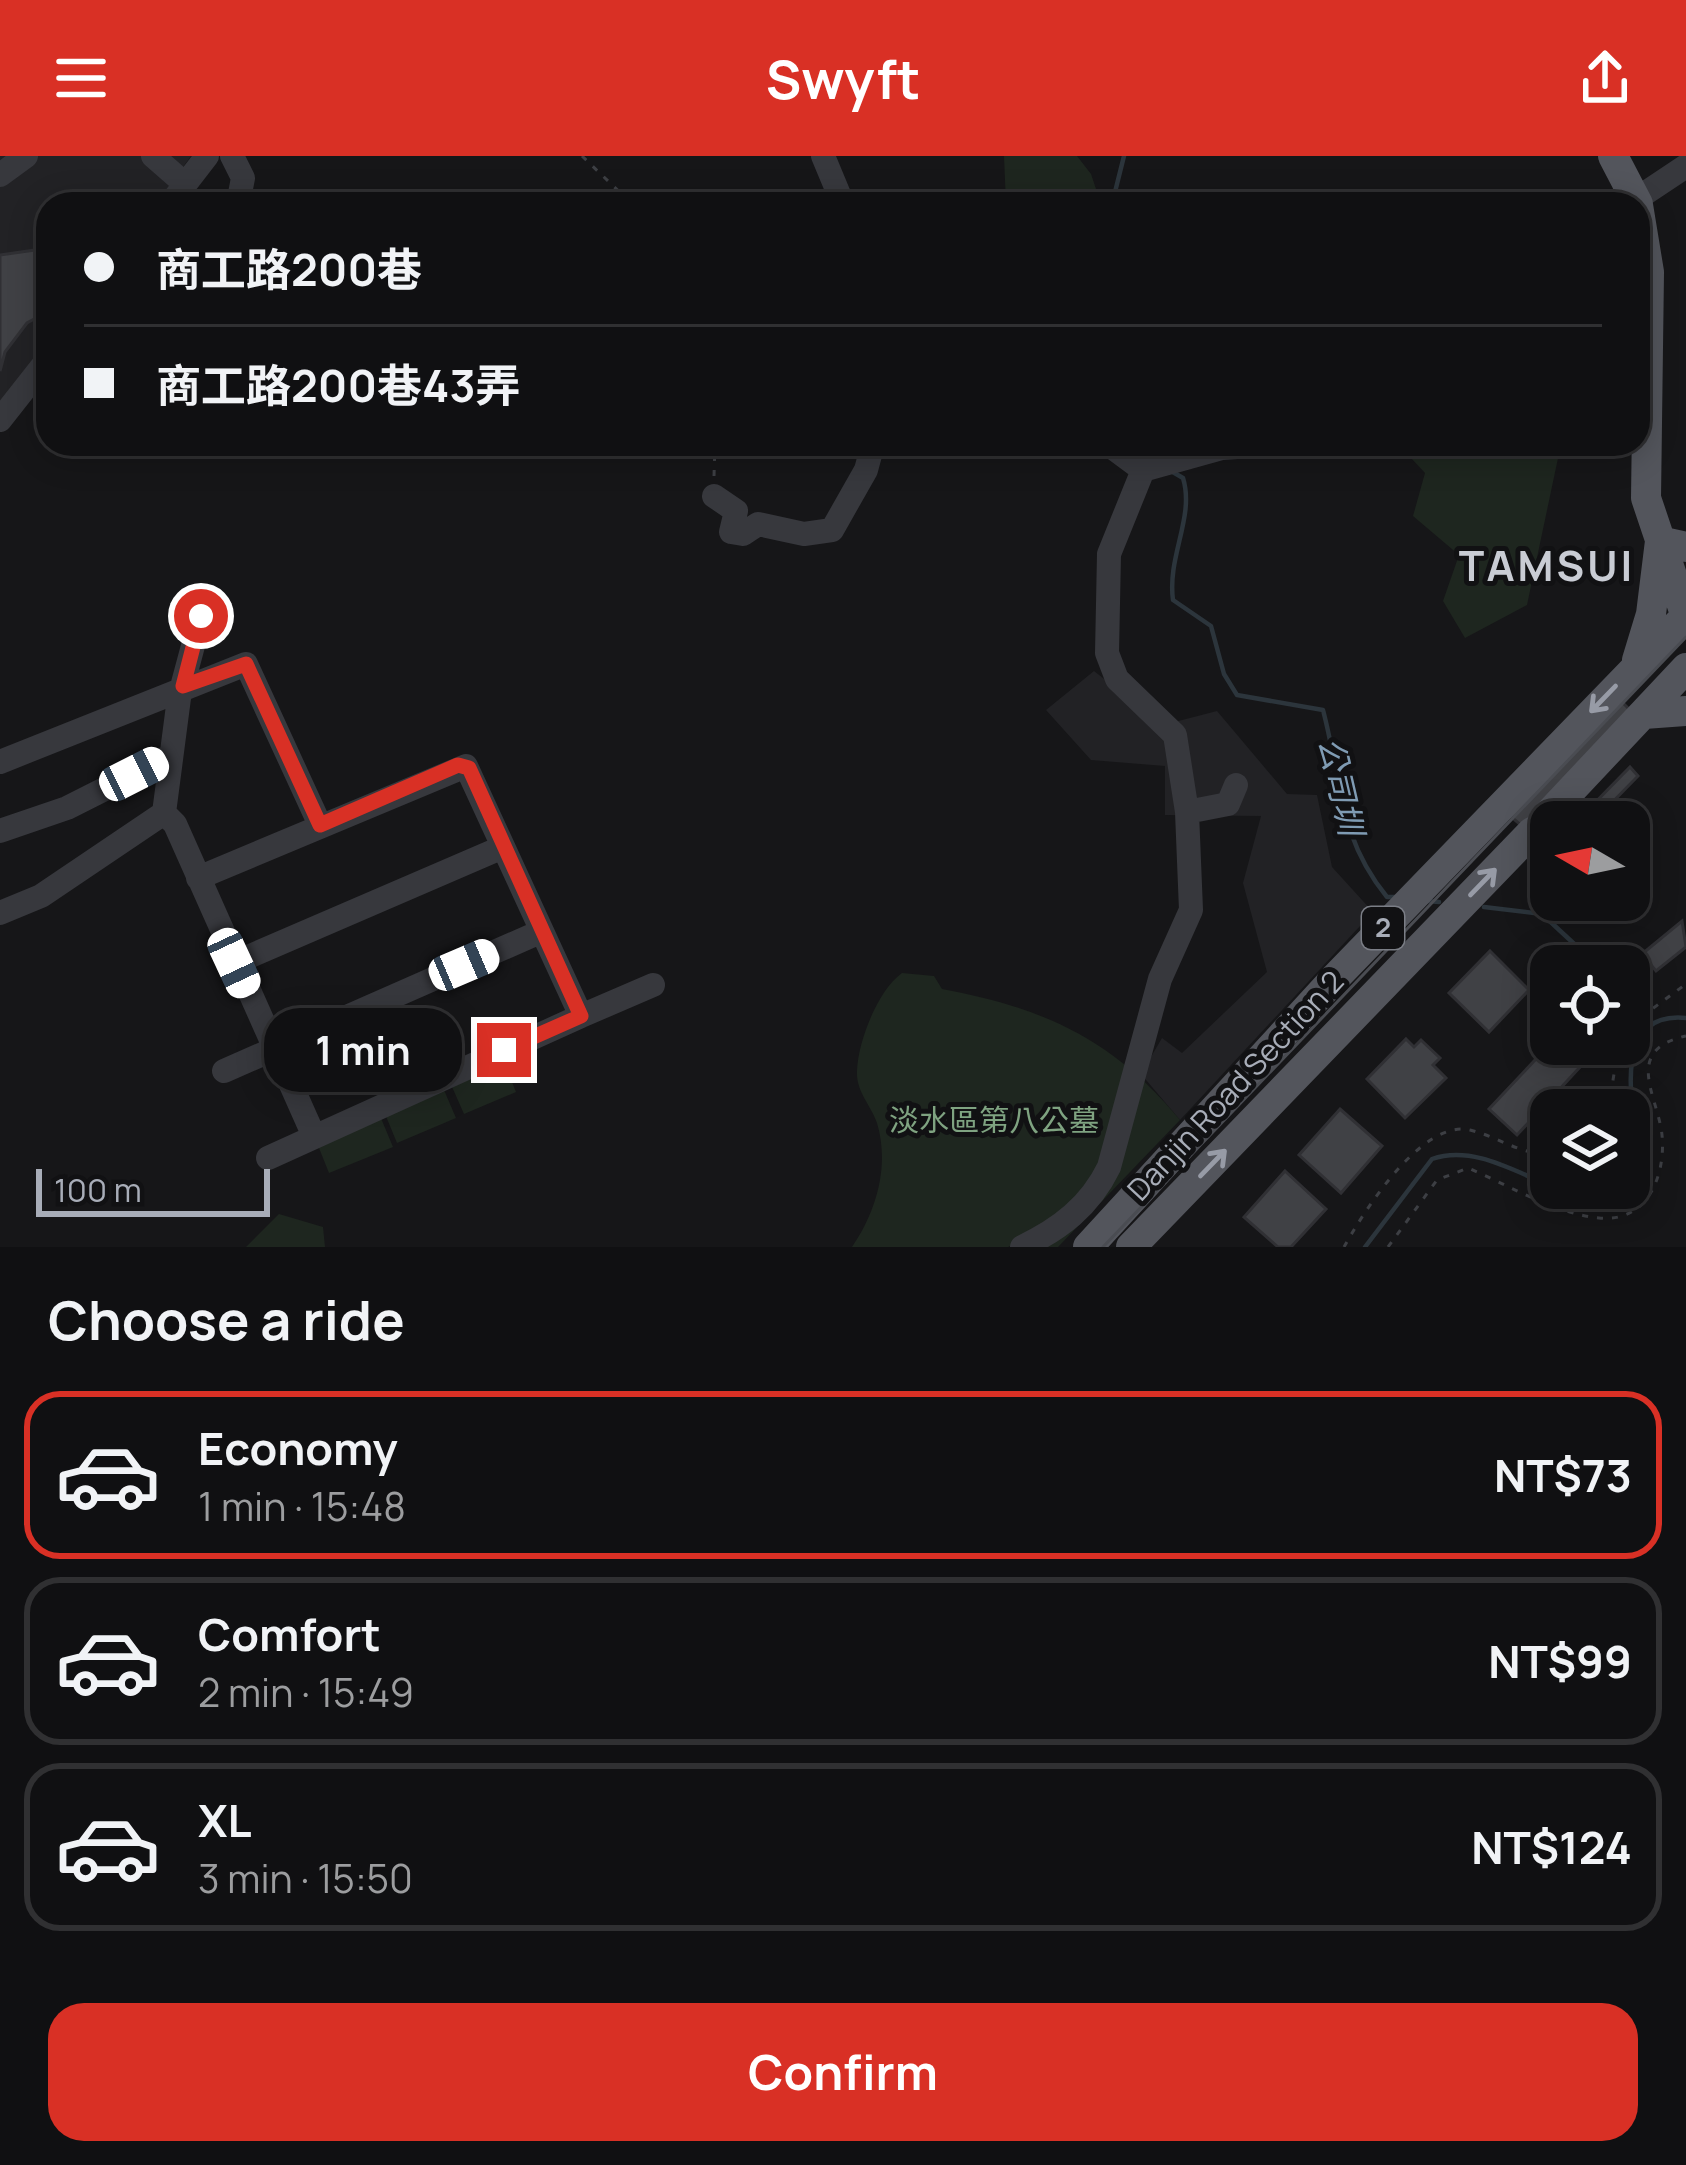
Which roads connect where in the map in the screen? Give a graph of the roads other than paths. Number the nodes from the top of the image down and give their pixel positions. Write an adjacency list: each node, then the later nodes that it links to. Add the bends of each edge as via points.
1 (26, 156): 8 (street)
2 (153, 156): 9 (street)
3 (207, 156): 10 (street)
4 (232, 156): 11 (street)
5 (823, 156): 12 (street)
6 (1612, 156): 13 (main road)
7 (1686, 166): 14 (street)
8 (0, 175)
9 (177, 192)
10 (180, 192)
11 (240, 192)
12 (838, 192)
13 (1630, 192)
14 (1650, 192)
15 (36, 374): 16 (street)
16 (0, 420)
17 (870, 456): 22 (street, via 832,530 804,534 758,524 731,532 736,511)
18 (1123, 456): 21 (street)
19 (1193, 456): 21 (street)
20 (1643, 456): 23 (main road)
21 (1143, 470): 34 (street, via 1109,554 1108,653 1117,679 1175,735)
22 (714, 496)
23 (1673, 544): 25 (main road); 26 (main road)
24 (201, 616): 28 (street)
25 (1686, 617): 26 (main road, Danjin Road Section 2 / 2)
26 (1635, 665): 50 (main road, Danjin Road Section 2 / 2, one-way to 50)
27 (1686, 668): 30 (main road, Danjin Road Section 2 / 2)
28 (183, 686): 31 (street); 32 (street); 36 (street, via 240,663 250,669)
29 (1686, 711): 30 (main road)
30 (1644, 714): 51 (main road, Danjin Road Section 2 / 2, one-way to 30)
31 (168, 757): 35 (street); 37 (street)
32 (0, 763)
33 (1236, 785): 34 (street, via 1228,804)
34 (1187, 812): 49 (street, via 1191,910 1160,979 1109,1167 1096,1193)
35 (164, 813): 39 (street); 40 (street, via 41,896)
36 (320, 825): 38 (street, via 462,765); 39 (street)
37 (0, 831)
38 (503, 847): 41 (street); 42 (street)
39 (198, 878): 42 (street)
40 (0, 914)
41 (540, 932): 44 (street); 45 (street)
42 (234, 963): 45 (street)
43 (653, 985): 44 (street)
44 (581, 1016): 47 (street)
45 (273, 1047): 46 (street); 47 (street)
46 (224, 1071)
47 (313, 1134): 48 (street)
48 (268, 1158)
49 (1022, 1247)
50 (1088, 1247)
51 (1132, 1247)

